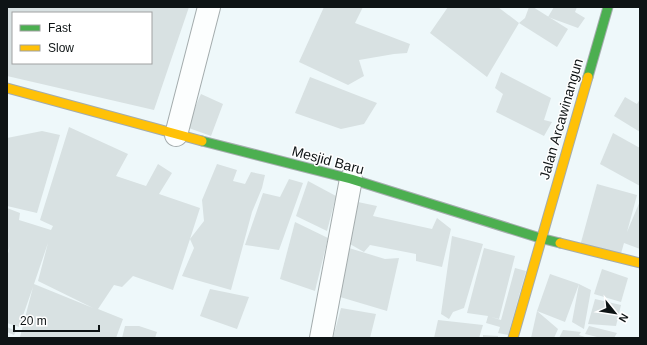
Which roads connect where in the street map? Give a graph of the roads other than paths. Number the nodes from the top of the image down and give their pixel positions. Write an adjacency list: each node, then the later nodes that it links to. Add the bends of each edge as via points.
1 (210, 7): 4 (street)
2 (608, 7): 6 (street, Jalan Arcawinangun)
3 (7, 88): 4 (street, Mesjid Baru)
4 (176, 135): 5 (street, Mesjid Baru)
5 (351, 179): 6 (street, Mesjid Baru); 8 (street)
6 (540, 238): 7 (street, Mesjid Baru); 9 (street, Jalan Arcawinangun)
7 (640, 263)
8 (321, 338)
9 (513, 338)

